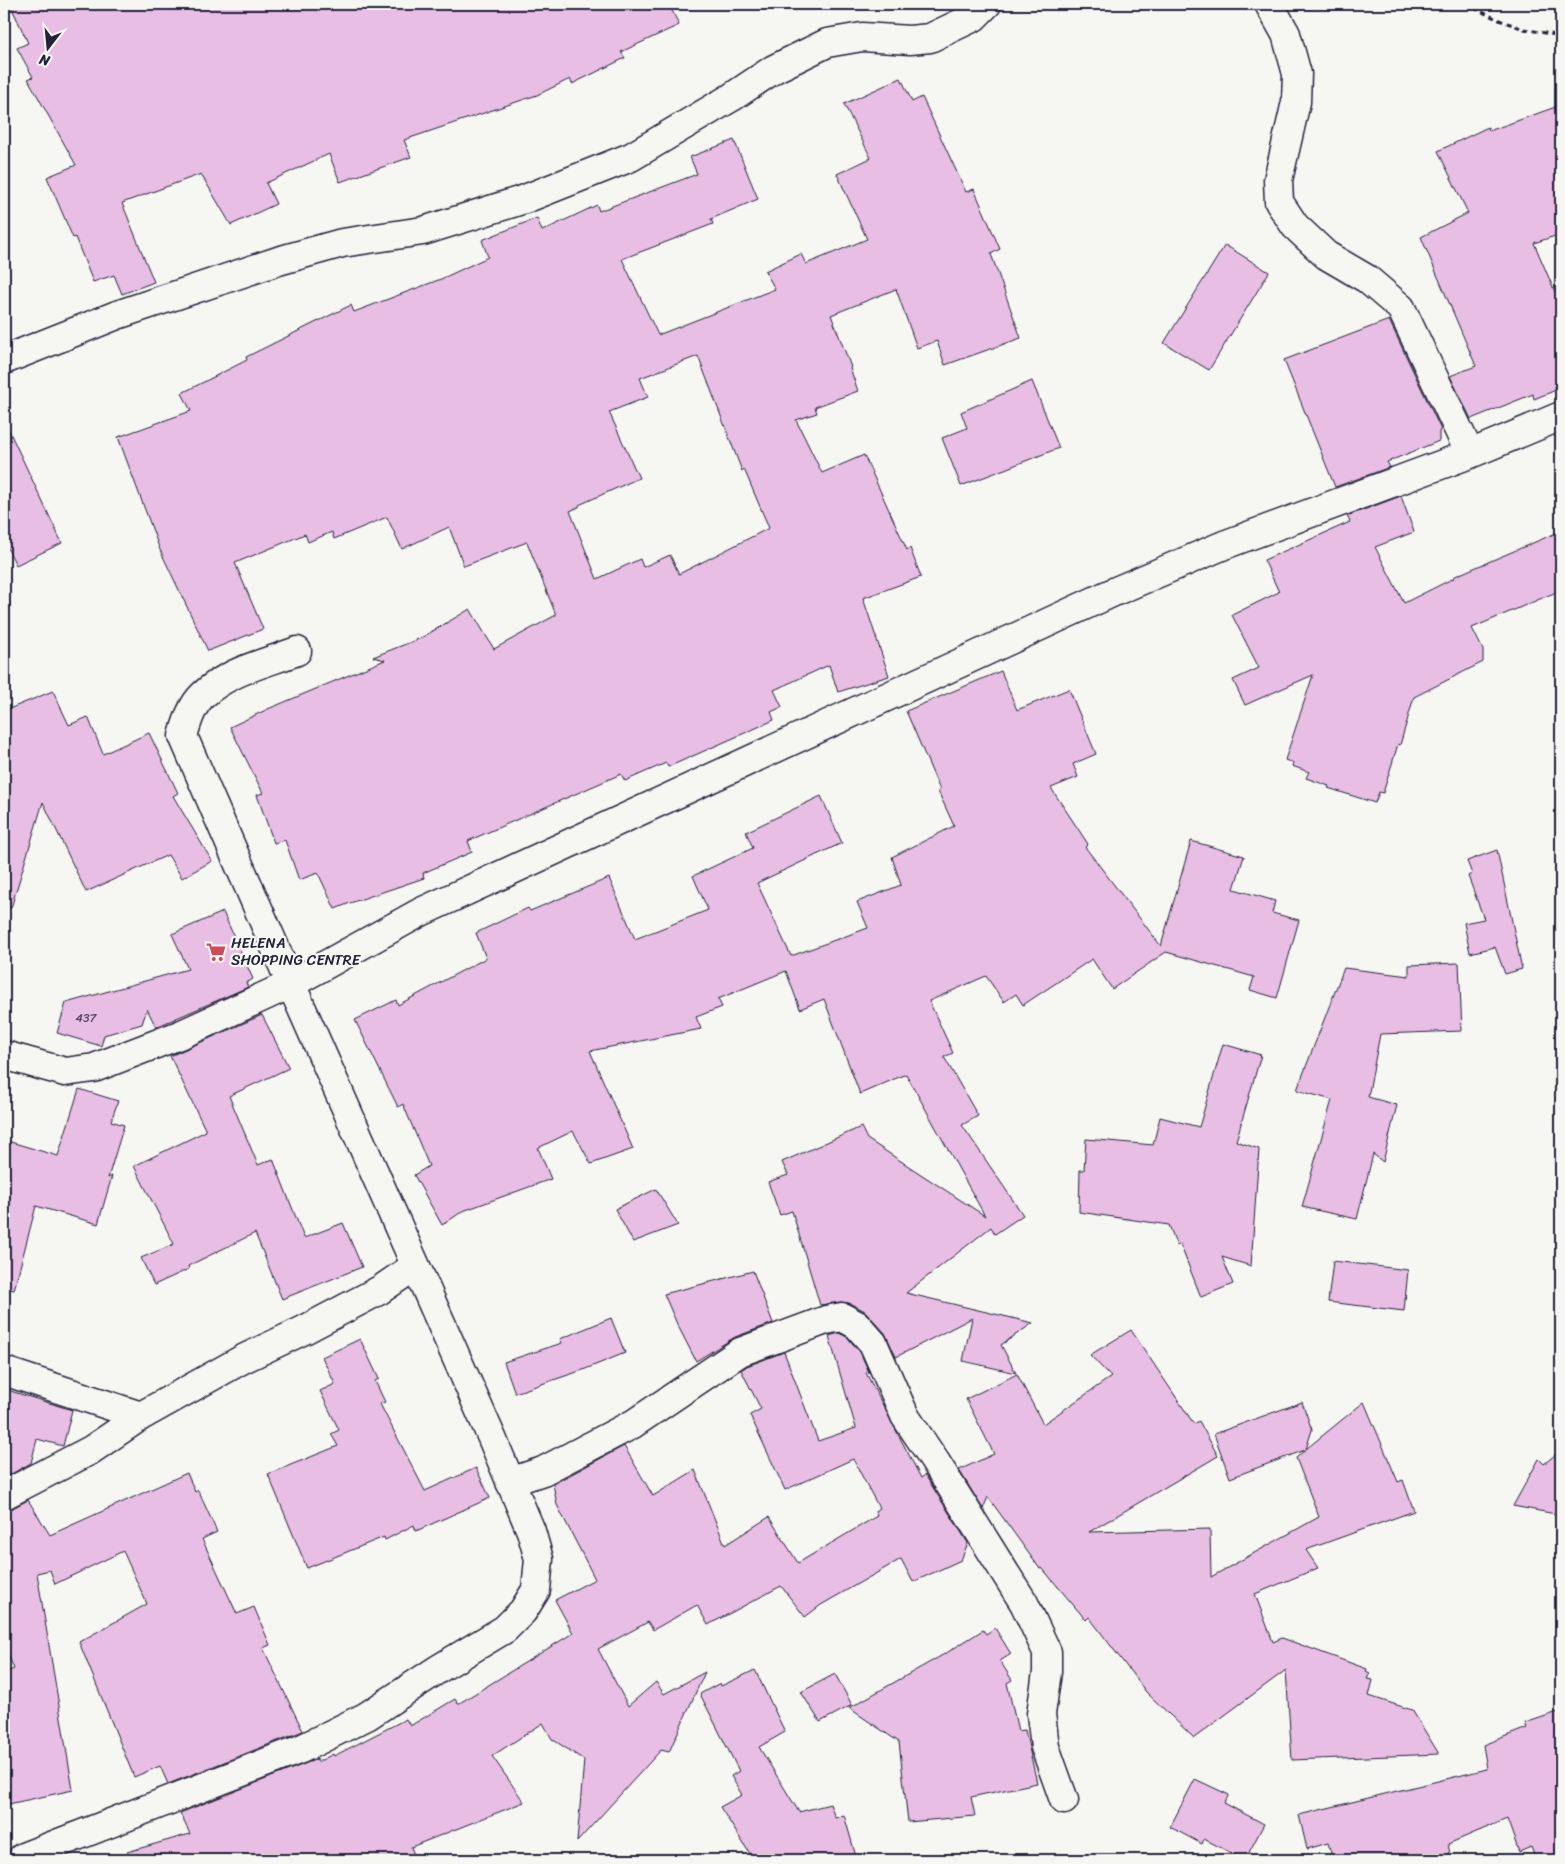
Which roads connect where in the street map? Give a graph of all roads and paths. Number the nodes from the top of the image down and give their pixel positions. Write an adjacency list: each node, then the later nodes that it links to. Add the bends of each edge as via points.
1 (987, 4): 5 (street, via 974,17 930,38 910,40 862,36 827,43 774,69 631,157 525,199 423,231 342,243 278,261 118,314)
2 (1269, 4): 7 (street, via 1286,34 1297,74 1296,102 1278,180 1280,202 1295,226 1326,255 1367,279 1400,308)
3 (1466, 4): 4 (path, via 1524,29)
4 (1561, 36)
5 (4, 360)
6 (1561, 416): 7 (street)
7 (1470, 454): 9 (street, via 1224,545 1116,591 421,912)
8 (297, 651): 9 (street, via 228,676 202,695 188,718 183,736)
9 (291, 984): 10 (street, via 182,1034 94,1068 65,1072); 11 (street)
10 (4, 1055)
11 (415, 1266): 13 (street, via 349,1307 243,1359); 14 (street)
12 (4, 1371): 13 (street)
13 (141, 1416): 15 (street, via 92,1450)
14 (510, 1482): 16 (street, via 543,1471 633,1424 740,1352 826,1320 842,1317 857,1325 873,1343 905,1416 1024,1603 1047,1652 1041,1714 1045,1747); 17 (street, via 539,1559 536,1590 524,1611 505,1630 366,1716 301,1749)
15 (4, 1495)
16 (1064, 1800)
17 (18, 1857)

